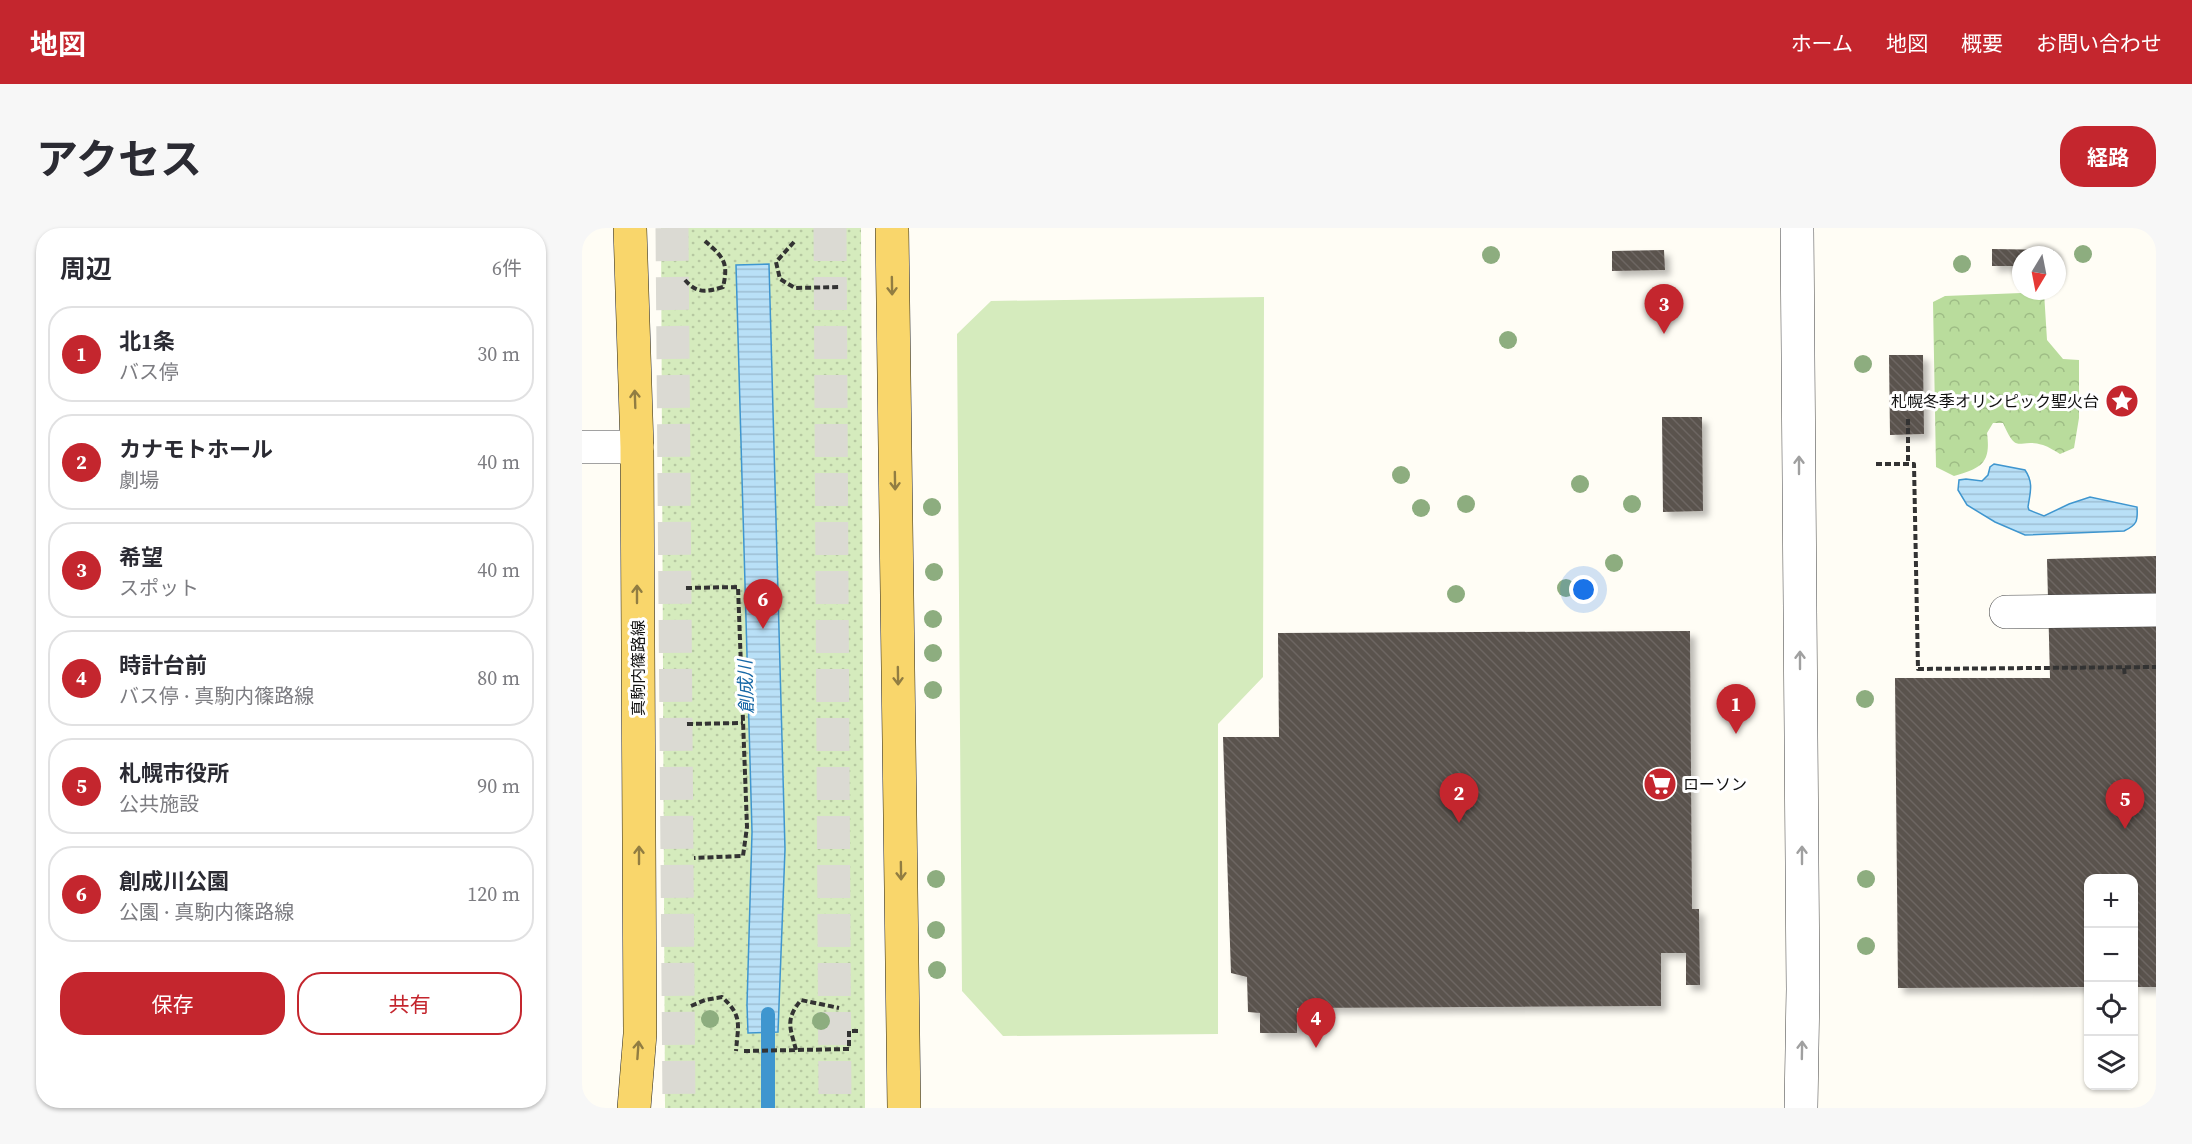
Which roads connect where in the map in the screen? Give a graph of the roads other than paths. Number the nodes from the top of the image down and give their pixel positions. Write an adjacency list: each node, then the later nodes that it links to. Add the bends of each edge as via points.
1 (630, 228): 5 (main road, 真駒内篠路線, one-way to 1)
2 (892, 228): 9 (main road, one-way to 9)
3 (1797, 228): 10 (street, one-way to 3)
4 (582, 447): 5 (street)
5 (637, 447): 8 (main road, 真駒内篠路線, one-way to 5, via 640,1034)
6 (2156, 610): 7 (street)
7 (2007, 612)
8 (634, 1108)
9 (904, 1108)
10 (1801, 1108)

